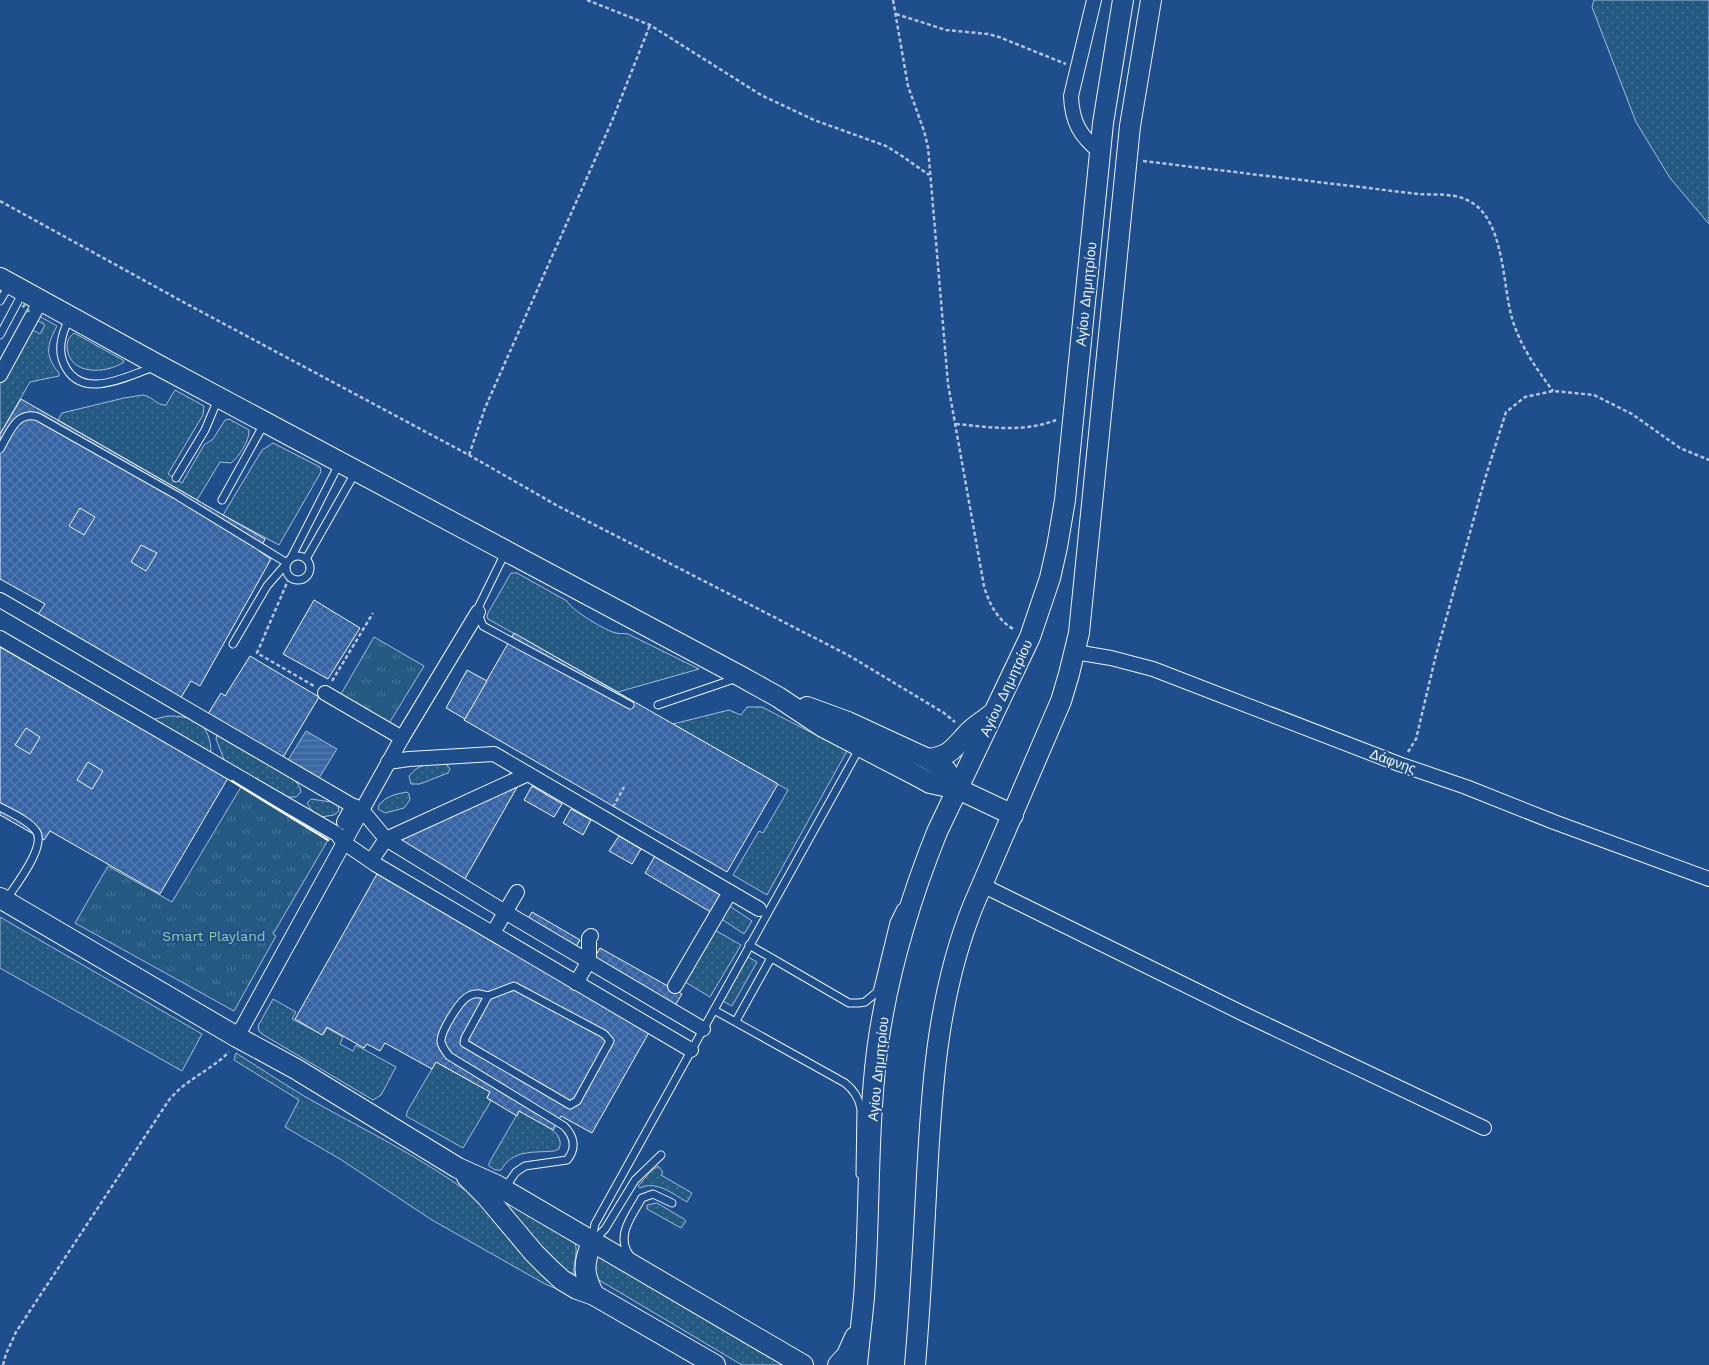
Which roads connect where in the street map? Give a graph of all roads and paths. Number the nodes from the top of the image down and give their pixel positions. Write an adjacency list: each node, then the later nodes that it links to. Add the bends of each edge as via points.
1 (587, 0): 7 (path)
2 (893, 0): 6 (path)
3 (1094, 0): 8 (street)
4 (1123, 0): 9 (street, Αγίου Δημητρίου)
5 (1151, 0): 10 (street, Αγίου Δημητρίου)
6 (896, 14): 8 (path, via 946,30 999,37); 11 (path, via 908,86 928,147)
7 (650, 25): 11 (path, via 762,95 814,120 886,146); 25 (path, via 612,121 485,408)
8 (1076, 69): 9 (street, via 1070,96 1074,117 1079,130)
9 (1100, 152): 21 (street, Αγίου Δημητρίου)
10 (1127, 159): 19 (path, via 1468,200 1489,222 1496,239 1511,316 1520,340); 40 (street, Αγίου Δημητρίου, via 1083,605)
11 (929, 175): 23 (path, via 948,384)
12 (0, 201): 25 (path)
13 (19, 288): 14 (lane); 15 (street); 16 (lane); 18 (street)
14 (0, 302)
15 (70, 316): 17 (street); 17 (lane, via 61,337 63,361 69,374 81,383 105,383)
16 (0, 335)
17 (158, 365): 20 (street)
18 (0, 374)
19 (1553, 391): 26 (path, via 1594,395 1632,414 1680,448); 52 (path, via 1525,397 1506,412 1444,626 1416,739)
20 (219, 396): 22 (street); 28 (lane, via 205,430)
21 (1073, 414): 23 (path, via 1039,427 992,428); 37 (street, Αγίου Δημητρίου, via 1057,547)
22 (266, 422): 27 (street); 29 (lane)
23 (956, 424): 37 (path, via 988,602 1012,628)
24 (0, 449): 32 (lane, via 18,420 27,415 38,417)
25 (469, 455): 47 (path, via 556,505 848,655 944,713)
26 (1709, 460)
27 (348, 466): 30 (street); 31 (lane); 32 (lane)
28 (176, 478)
29 (222, 500)
30 (506, 551): 35 (lane); 41 (street)
31 (306, 559): 32 (lane, via 298,556); 33 (lane, via 310,569 308,575 297,580)
32 (289, 560): 33 (lane, via 286,570); 39 (lane, via 267,586)
33 (290, 577): 42 (path, via 257,653)
34 (0, 600): 58 (street)
35 (478, 612): 45 (lane, via 487,629); 48 (street)
36 (373, 613): 42 (path)
37 (1030, 637): 46 (street, Αγίου Δημητρίου)
38 (0, 638): 60 (street)
39 (233, 644)
40 (1075, 652): 52 (street, Δάφνης, via 1154,669); 59 (street, Αγίου Δημητρίου, via 1060,702)
41 (742, 677): 43 (street); 44 (lane)
42 (325, 693): 48 (street)
43 (778, 697): 49 (street); 50 (street, via 848,722)
44 (658, 704)
45 (630, 705)
46 (995, 711): 47 (street); 55 (street, Αγίου Δημητρίου)
47 (967, 734): 50 (street, via 948,753)
48 (402, 738): 51 (street)
49 (860, 747): 55 (street, via 930,783); 73 (lane)
50 (928, 759): 55 (street, via 946,770)
51 (388, 762): 53 (street, via 494,754); 58 (street)
52 (1399, 764): 63 (street, Δάφνης, via 1466,786)
53 (528, 774): 61 (street); 66 (street)
54 (624, 786): 56 (path)
55 (958, 789): 59 (street); 67 (street, Αγίου Δημητρίου, via 937,832)
56 (613, 806)
57 (0, 807): 68 (lane, via 28,823 38,836 37,850)
58 (357, 808): 60 (street); 61 (street)
59 (1013, 815): 64 (street, Αγίου Δημητρίου)
60 (340, 838): 62 (street); 81 (street)
61 (386, 839): 62 (street); 70 (street)
62 (371, 861): 71 (street)
63 (1709, 879)
64 (982, 885): 84 (street); 99 (street, Αγίου Δημητρίου, via 956,954 935,1057)
65 (518, 892): 70 (street)
66 (730, 892): 69 (street); 77 (street)
67 (914, 893): 74 (lane, via 904,903 894,922 877,992 868,1000 849,1003); 88 (street, Αγίου Δημητρίου, via 893,966 879,1040)
68 (3, 899): 81 (street)
69 (759, 908)
70 (506, 912): 71 (street); 75 (street)
71 (493, 932): 76 (street)
72 (591, 936): 75 (street)
73 (749, 946): 74 (lane); 79 (lane)
74 (771, 958): 80 (lane)
75 (589, 961): 76 (street); 82 (street)
76 (576, 983): 83 (street)
77 (675, 986)
78 (488, 996): 78 (lane, via 464,1043 574,1105 610,1041 608,1037 514,986); 87 (lane, via 470,994 462,1000 442,1033 443,1048 449,1056 564,1126 573,1138 573,1148 567,1160 526,1166 516,1172)
79 (714, 1010): 80 (lane); 82 (lane)
80 (736, 1021): 88 (lane, via 845,1083 853,1091 861,1109 860,1174)
81 (241, 1029): 86 (street, via 296,1069); 94 (path, via 225,1056 184,1084 169,1100 16,1332)
82 (703, 1029): 83 (lane)
83 (691, 1050): 90 (lane, via 595,1224)
84 (1484, 1128)
85 (662, 1155): 90 (lane, via 635,1180 605,1229)
86 (458, 1168): 87 (street); 92 (street, via 548,1268 577,1289)
87 (504, 1189): 90 (street)
88 (868, 1194): 93 (street, Αγίου Δημητρίου)
89 (672, 1203): 91 (lane, via 654,1194 642,1198 625,1228 624,1240 630,1256)
90 (592, 1242): 91 (street); 92 (street, via 585,1272)
91 (676, 1289): 96 (street)
92 (594, 1295): 95 (street)
93 (861, 1322): 97 (street, via 849,1352); 98 (street, Αγίου Δημητρίου)
94 (3, 1365)
95 (715, 1365)
96 (803, 1365)
97 (838, 1365)
98 (857, 1365)
99 (915, 1365)

